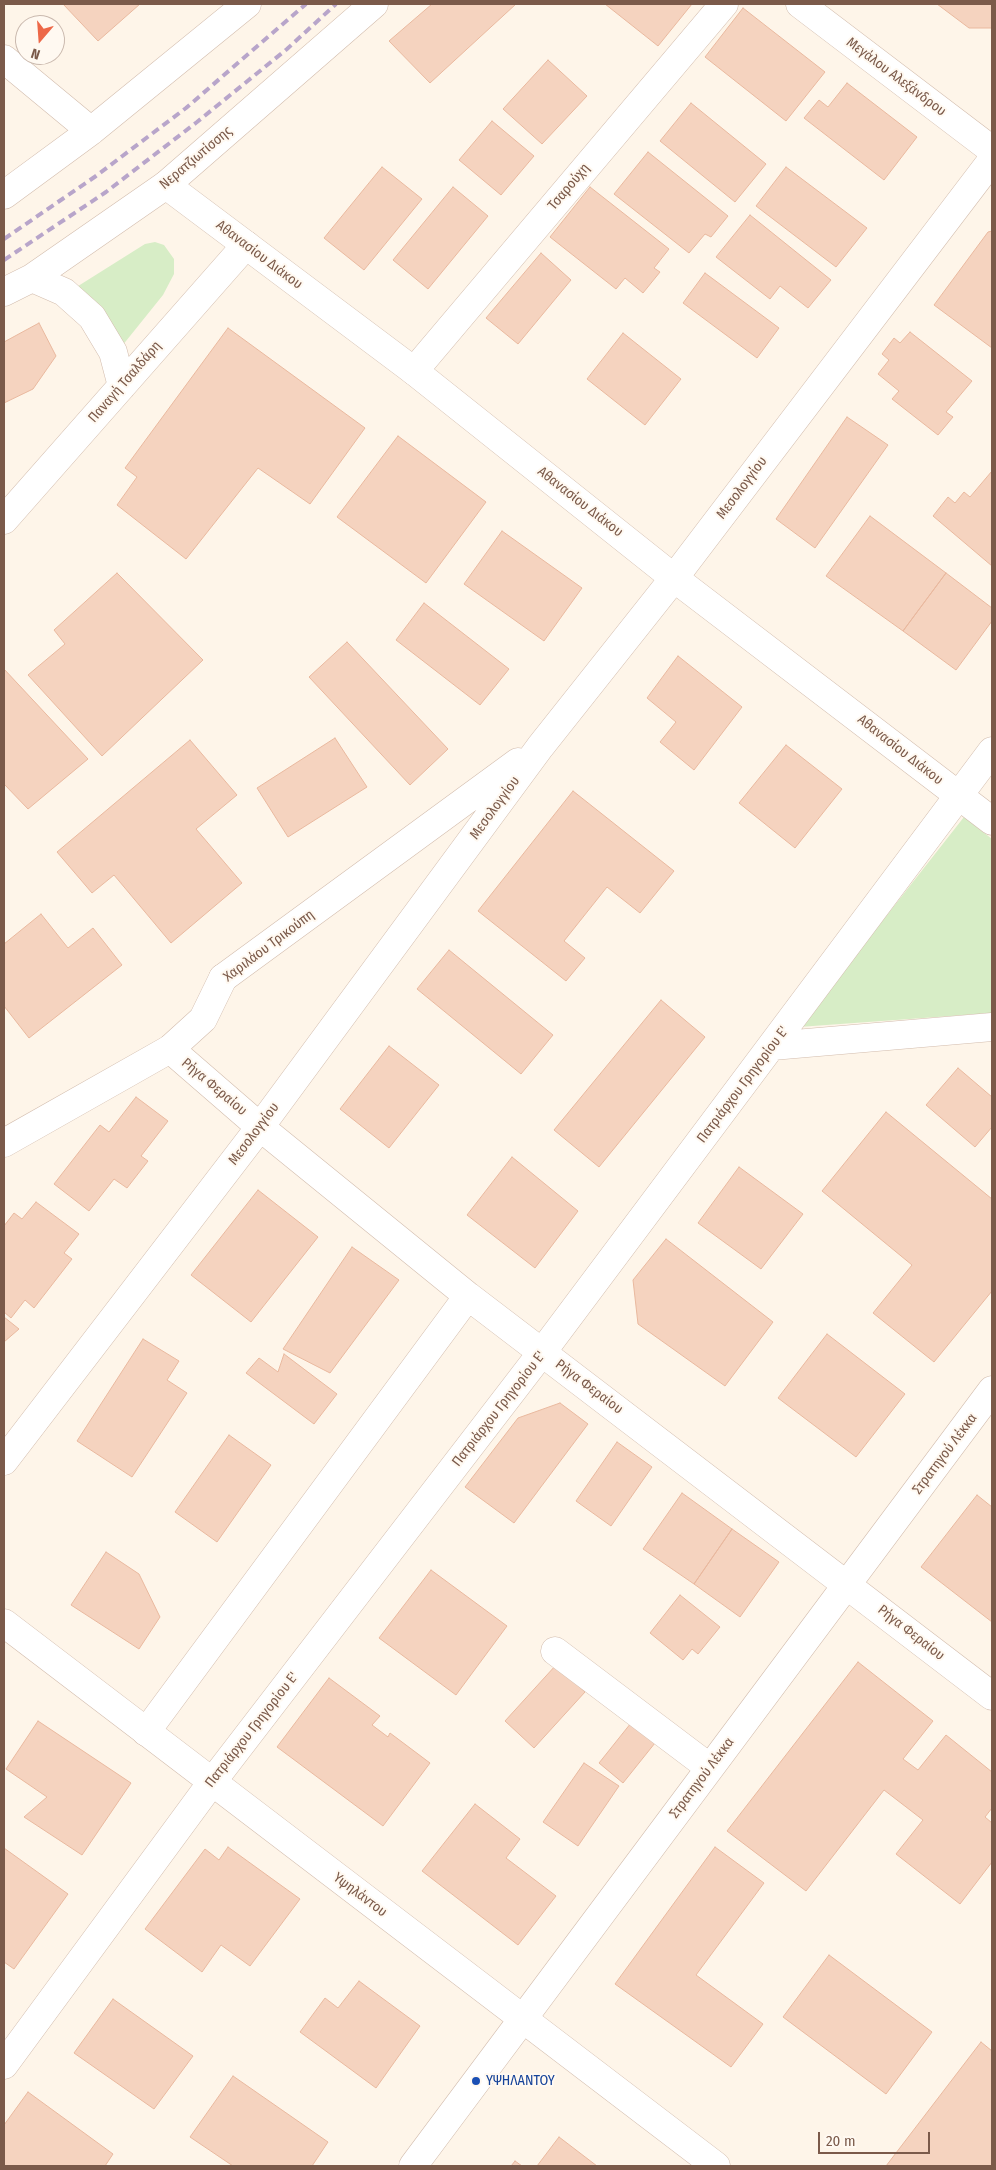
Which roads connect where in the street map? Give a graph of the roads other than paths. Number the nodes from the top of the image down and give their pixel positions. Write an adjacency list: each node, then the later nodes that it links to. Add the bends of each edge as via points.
1 (246, 4): 6 (street)
2 (374, 4): 9 (street, Νερατζιωτίσσης)
3 (724, 4): 14 (street, Τσαρούχη)
4 (800, 4): 7 (street, Μεγάλου Αλεξάνδρου)
5 (4, 59): 6 (street)
6 (91, 131): 10 (street)
7 (992, 150)
8 (992, 160): 17 (street, Μεσολογγίου)
9 (166, 185): 11 (street, Αθανασίου Διάκου); 12 (street, Νερατζιωτίσσης)
10 (4, 195)
11 (246, 245): 14 (street, Αθανασίου Διάκου); 15 (street, Παναγή Τσαλδάρη)
12 (32, 278): 13 (street, Νερατζιωτίσσης); 15 (street, via 64,292 92,317 113,352)
13 (4, 292)
14 (414, 371): 17 (street, Αθανασίου Διάκου)
15 (122, 386): 16 (street, Παναγή Τσαλδάρη)
16 (4, 520)
17 (674, 578): 18 (street, Μεσολογγίου); 20 (street, Αθανασίου Διάκου)
18 (540, 747): 24 (street, Χαριλάου Τρικούπη, via 223,978 203,1019); 25 (street, Μεσολογγίου)
19 (992, 751): 20 (street, Πατριάρχου Γρηγορίου Ε')
20 (958, 796): 21 (street, Αθανασίου Διάκου); 23 (street, Πατριάρχου Γρηγορίου Ε')
21 (992, 821)
22 (992, 1027): 23 (street)
23 (772, 1046): 28 (street, Πατριάρχου Γρηγορίου Ε')
24 (170, 1050): 25 (street, Ρήγα Φεραίου); 26 (street, Χαριλάου Τρικούπη)
25 (260, 1127): 27 (street, Ρήγα Φεραίου); 30 (street, Μεσολογγίου)
26 (4, 1143)
27 (468, 1296): 28 (street, Ρήγα Φεραίου); 35 (street)
28 (544, 1352): 31 (street, Ρήγα Φεραίου); 37 (street, Πατριάρχου Γρηγορίου Ε')
29 (992, 1390): 31 (street, Στρατηγού Λέκκα)
30 (4, 1461)
31 (847, 1584): 34 (street, Ρήγα Φεραίου); 36 (street, Στρατηγού Λέκκα)
32 (4, 1624): 35 (street, Υψηλάντου)
33 (556, 1650): 36 (street)
34 (992, 1696)
35 (146, 1732): 37 (street, Υψηλάντου)
36 (710, 1768): 38 (street, Στρατηγού Λέκκα)
37 (212, 1782): 38 (street, Υψηλάντου); 39 (street, Πατριάρχου Γρηγορίου Ε')
38 (523, 2019): 40 (street, Στρατηγού Λέκκα); 41 (street, Υψηλάντου)
39 (4, 2065)
40 (412, 2166)
41 (716, 2166)

